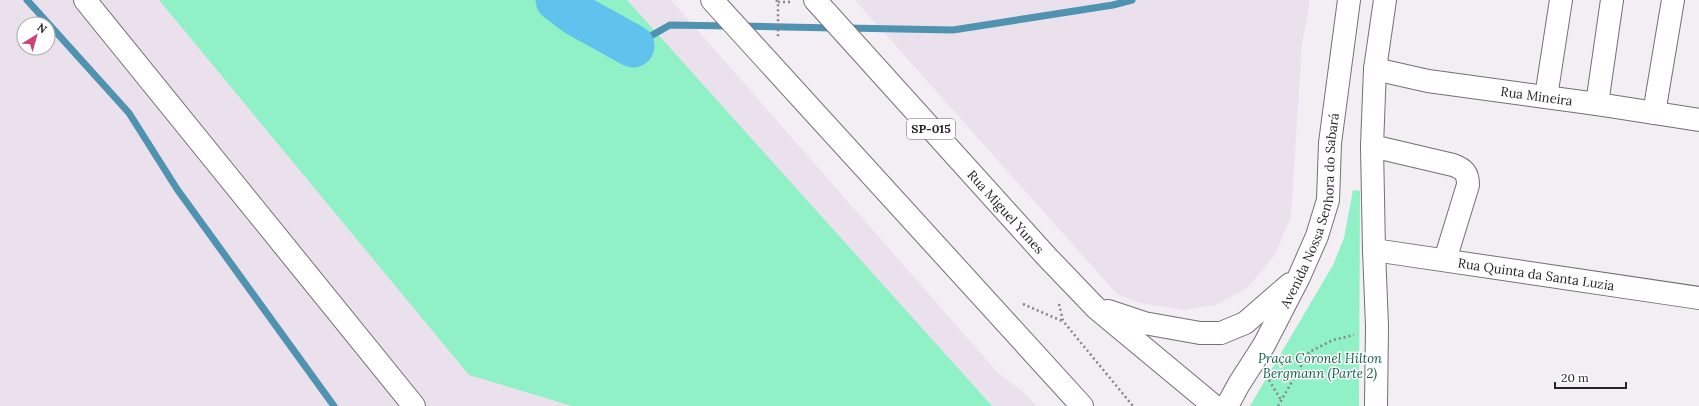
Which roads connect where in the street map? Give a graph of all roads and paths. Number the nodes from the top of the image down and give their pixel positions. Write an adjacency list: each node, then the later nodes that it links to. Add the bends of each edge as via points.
1 (85, 0): 22 (main road)
2 (712, 0): 23 (main road)
3 (816, 0): 19 (main road, Rua Miguel Yunes / SP-015)
4 (1349, 0): 17 (main road, Avenida Nossa Senhora do Sabará, via 1330,143 1328,200 1317,236)
5 (1385, 0): 9 (main road)
6 (1561, 0): 10 (main road)
7 (1612, 0): 11 (main road)
8 (1673, 0): 12 (main road)
9 (1375, 69): 10 (main road, Rua Mineira, via 1428,81); 14 (main road)
10 (1546, 97): 11 (main road, Rua Mineira)
11 (1597, 104): 12 (main road, Rua Mineira)
12 (1654, 113): 13 (main road, Rua Mineira)
13 (1699, 120)
14 (1372, 146): 15 (main road); 16 (main road, via 1453,164 1462,168 1468,176 1468,185)
15 (1374, 250): 16 (main road, Rua Quinta da Santa Luzia); 21 (main road)
16 (1445, 260): 18 (main road, Rua Quinta da Santa Luzia)
17 (1299, 277): 19 (main road, via 1245,323 1221,333 1200,333 1144,323); 26 (main road, Avenida Nossa Senhora do Sabará, via 1264,345)
18 (1699, 298)
19 (1096, 308): 25 (main road, Rua Miguel Yunes / SP-015)
20 (1063, 321): 24 (path)
21 (1377, 326): 27 (path, via 1333,340 1310,352); 28 (main road)
22 (414, 406)
23 (1082, 406)
24 (1133, 406)
25 (1214, 406)
26 (1228, 406)
27 (1278, 406)
28 (1376, 406)

